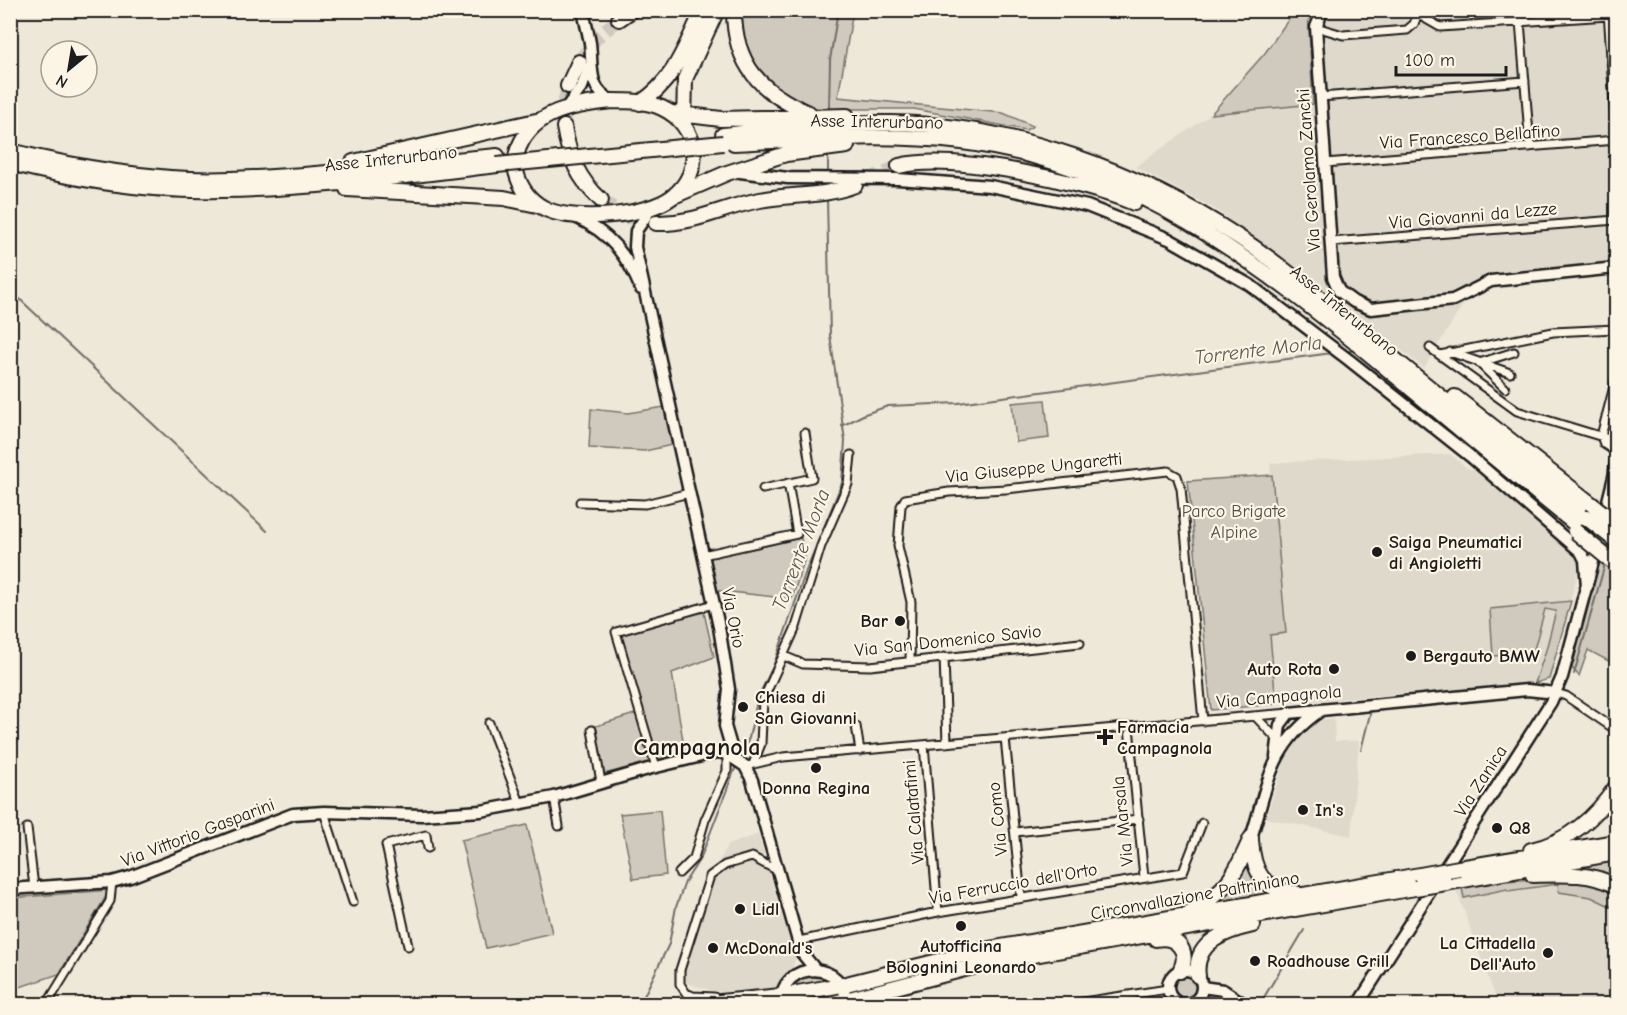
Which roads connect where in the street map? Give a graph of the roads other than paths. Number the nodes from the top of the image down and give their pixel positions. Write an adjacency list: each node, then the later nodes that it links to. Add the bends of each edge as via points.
1 (583, 10): 14 (street)
2 (632, 10): 11 (highway)
3 (703, 10): 20 (highway, via 670,77)
4 (717, 10): 22 (highway, via 685,79)
5 (734, 10): 25 (highway, via 735,35 755,78)
6 (1323, 10): 13 (street, Via Gerolamo Zanchi)
7 (1516, 10): 12 (street)
8 (1522, 10): 12 (street)
9 (1419, 13): 12 (street, via 1440,27); 13 (street, via 1407,30 1343,35)
10 (1608, 13): 12 (street); 27 (street)
11 (619, 19)
12 (1520, 21): 16 (street)
13 (1316, 27): 18 (street, Via Gerolamo Zanchi)
14 (590, 52): 19 (street, via 595,86); 21 (street, via 585,81)
15 (579, 62): 17 (highway)
16 (1525, 81): 18 (street); 29 (street)
17 (568, 86)
18 (1320, 97): 34 (street, Via Gerolamo Zanchi)
19 (612, 101): 20 (highway); 21 (highway)
20 (640, 103): 22 (highway)
21 (566, 108): 23 (highway)
22 (680, 117): 25 (highway); 40 (highway, via 693,142 694,158 687,182)
23 (541, 120): 37 (highway, via 345,164 239,174); 42 (highway, via 526,133 516,159 523,188)
24 (564, 127): 41 (highway, via 574,168)
25 (817, 128): 26 (highway); 26 (highway, Asse Interurbano); 32 (highway, Asse Interurbano, bridge); 36 (highway, via 786,154)
26 (841, 131): 50 (highway, Asse Interurbano, via 962,142 1060,165 1144,199 1233,248); 57 (highway, Asse Interurbano, via 955,123 1017,135 1102,166 1194,210 1240,238)
27 (1617, 138): 29 (street, Via Francesco Bellafino)
28 (10, 144): 31 (highway)
29 (1530, 147): 34 (street, Via Francesco Bellafino)
30 (10, 151): 31 (highway, Asse Interurbano)
31 (57, 161): 37 (highway, Asse Interurbano, via 129,174)
32 (497, 161): 37 (highway, Asse Interurbano); 39 (highway, Asse Interurbano)
33 (10, 163): 39 (highway, Asse Interurbano, via 89,180 164,188)
34 (1325, 163): 47 (street, Via Gerolamo Zanchi)
35 (898, 166): 50 (highway, via 927,161 956,164 1061,181 1128,201 1210,240)
36 (727, 173): 38 (street, via 742,171); 40 (highway)
37 (232, 179)
38 (846, 185): 46 (highway, via 758,200 686,222); 78 (street, via 922,180 990,186 1087,206 1169,239 1224,268 1349,360 1577,548 1585,560)
39 (300, 187): 42 (highway, via 307,191 346,189 504,198)
40 (674, 196): 43 (highway)
41 (601, 200)
42 (539, 205): 44 (highway)
43 (653, 207): 44 (highway, via 615,214); 49 (street, Via Orio, via 639,224 635,241)
44 (569, 215): 49 (street, Via Orio, via 617,244)
45 (1617, 220): 47 (street, Via Giovanni da Lezze)
46 (656, 223)
47 (1331, 242): 48 (street, Via Gerolamo Zanchi, via 1339,291 1371,309 1453,300 1491,281)
48 (1617, 268)
49 (645, 294): 70 (street, Via Orio)
50 (1325, 318): 73 (highway, Asse Interurbano, via 1553,506)
51 (1617, 329): 53 (street, via 1553,332)
52 (1430, 348): 55 (street)
53 (1449, 352): 55 (street); 56 (street)
54 (1514, 352): 56 (street)
55 (1440, 355): 62 (street, via 1517,411)
56 (1479, 363): 58 (street); 60 (street)
57 (1412, 372): 73 (highway, Asse Interurbano, via 1492,432); 73 (highway, via 1472,409)
58 (1510, 373)
59 (1617, 380): 62 (street)
60 (1505, 388)
61 (805, 434): 68 (street, via 812,478)
62 (1601, 436): 63 (street); 64 (street, via 1604,444)
63 (1616, 441): 64 (street)
64 (1616, 451): 67 (street)
65 (851, 455): 81 (street, via 848,484 821,546)
66 (1617, 469): 67 (street)
67 (1612, 480): 71 (street)
68 (788, 483): 69 (street); 76 (street, via 797,534)
69 (763, 489)
70 (689, 493): 72 (street, via 645,504); 76 (street, Via Orio)
71 (1611, 499)
72 (580, 502)
73 (1584, 518): 74 (highway, bridge); 75 (highway, Asse Interurbano); 75 (highway)
74 (1617, 523)
75 (1615, 548)
76 (703, 555): 79 (street, Via Orio)
77 (1594, 558): 78 (street, Via Zanica)
78 (1587, 587): 84 (street, Via Zanica)
79 (714, 604): 99 (street, Via Orio, via 729,689 725,726); 100 (street, via 616,632)
80 (1080, 643): 82 (street, Via San Domenico Savio)
81 (784, 656): 83 (street, Via San Domenico Savio, via 803,664 846,666); 99 (street, via 763,700 761,744)
82 (944, 657): 83 (street, Via San Domenico Savio); 96 (street)
83 (910, 660): 88 (street, Via Giuseppe Ungaretti, via 911,602 898,546 901,506 909,497 1168,471 1175,474 1181,488)
84 (1556, 693): 85 (street, Via Campagnola, via 1527,690); 93 (street); 146 (street, Via Zanica)
85 (1320, 710): 86 (street, Via Campagnola); 95 (street)
86 (1289, 713): 87 (street, Via Campagnola); 95 (street, via 1292,720)
87 (1255, 716): 88 (street, Via Campagnola); 95 (street)
88 (1203, 721): 91 (street, Via Campagnola)
89 (489, 723): 104 (street)
90 (856, 726): 98 (street)
91 (1129, 727): 94 (street, Via Campagnola); 106 (street, Via Marsala)
92 (592, 730): 101 (street)
93 (1617, 730)
94 (1005, 738): 96 (street, Via Campagnola); 110 (street, Via Como)
95 (1282, 739): 111 (street)
96 (946, 743): 97 (street, Via Campagnola)
97 (924, 745): 98 (street, Via Campagnola); 126 (street, Via Calatafimi)
98 (860, 751): 99 (street, Via Campagnola)
99 (738, 758): 100 (street, Via Vittorio Gasparini, via 702,756); 116 (street, via 752,780); 117 (street, via 727,771 705,820 694,858)
100 (656, 767): 101 (street, Via Vittorio Gasparini)
101 (601, 782): 103 (street, Via Vittorio Gasparini)
102 (1617, 788): 115 (highway, via 1572,833 1514,854)
103 (554, 797): 104 (street, Via Vittorio Gasparini); 108 (street)
104 (520, 803): 105 (street, Via Vittorio Gasparini, via 444,814)
105 (324, 812): 119 (street, Via Vittorio Gasparini, via 293,814); 125 (street)
106 (1139, 819): 110 (street); 118 (street, Via Marsala)
107 (1202, 823): 118 (street, Via Ferruccio dell'Orto, via 1183,872)
108 (559, 826)
109 (27, 828): 121 (street)
110 (1015, 832): 123 (street, Via Como)
111 (1251, 838): 124 (highway, via 1253,863 1260,876 1275,888); 127 (highway, via 1228,885)
112 (1617, 842): 115 (highway, Circonvallazione Paltriniano)
113 (428, 848): 128 (street, via 426,835 386,845)
114 (1617, 853): 115 (highway, Circonvallazione Paltriniano)
115 (1492, 869): 120 (highway, via 1577,874); 124 (highway, Circonvallazione Paltriniano, bridge, via 1446,884); 124 (highway, Circonvallazione Paltriniano, bridge, via 1460,868)
116 (779, 872): 129 (street); 137 (street, via 752,857 725,865 710,876 680,970 683,990 693,996)
117 (679, 873)
118 (1144, 877): 123 (street, Via Ferruccio dell'Orto)
119 (112, 882): 121 (street, Via Vittorio Gasparini); 141 (street, via 110,901)
120 (1617, 886)
121 (34, 887): 122 (street, Via Vittorio Gasparini)
122 (10, 889)
123 (1021, 897): 126 (street, Via Ferruccio dell'Orto)
124 (1305, 901): 127 (highway, Circonvallazione Paltriniano); 130 (highway, Circonvallazione Paltriniano); 134 (highway, via 1216,937 1198,959)
125 (353, 902)
126 (938, 912): 129 (street, Via Ferruccio dell'Orto)
127 (1185, 917): 135 (highway, Circonvallazione Paltriniano, via 983,950)
128 (408, 946)
129 (800, 946): 131 (street); 133 (street)
130 (1006, 959): 132 (highway, via 1017,963 1166,937 1178,942 1184,951); 140 (highway, Circonvallazione Paltriniano)
131 (815, 969): 133 (street); 135 (street, via 829,973)
132 (1179, 970): 134 (street, via 1189,970); 136 (street, via 1170,977)
133 (798, 972): 138 (street, via 786,984)
134 (1200, 981): 139 (street); 145 (street, via 1223,990)
135 (842, 986): 138 (highway, Circonvallazione Paltriniano); 140 (street)
136 (1168, 988): 139 (street, via 1176,1002); 144 (street)
137 (749, 999): 138 (highway); 142 (highway)
138 (781, 1000)
139 (1198, 1002)
140 (846, 1003): 143 (highway, Circonvallazione Paltriniano)
141 (46, 1005)
142 (699, 1005)
143 (831, 1005)
144 (1070, 1005)
145 (1244, 1005)
146 (1358, 1005)

